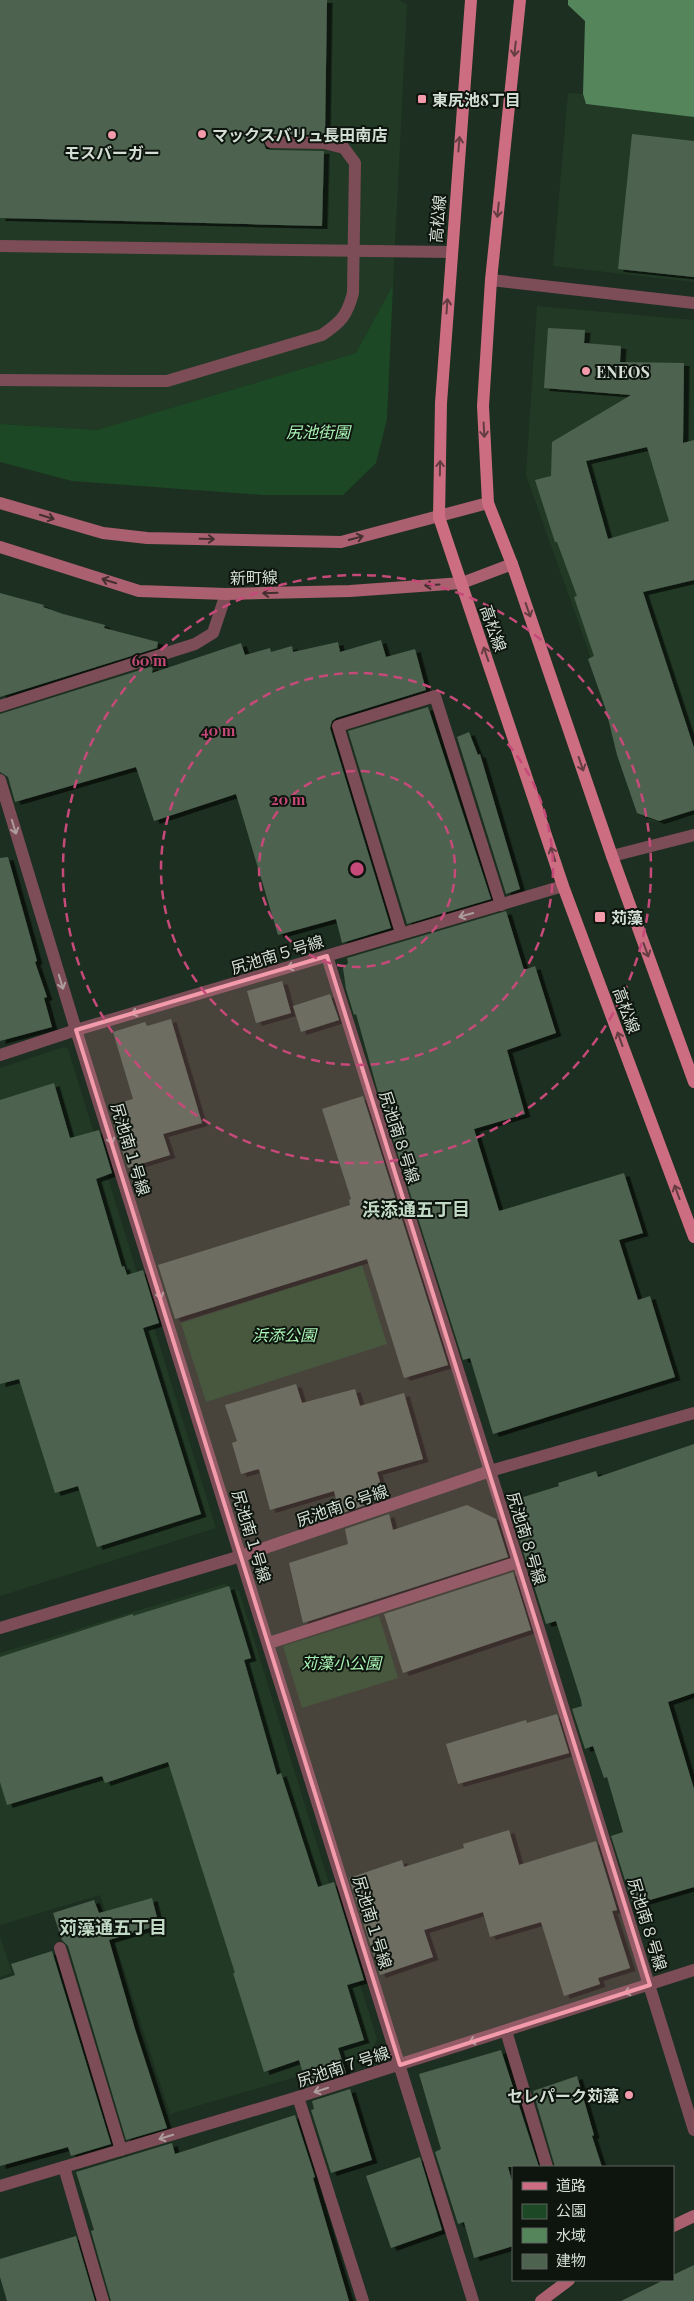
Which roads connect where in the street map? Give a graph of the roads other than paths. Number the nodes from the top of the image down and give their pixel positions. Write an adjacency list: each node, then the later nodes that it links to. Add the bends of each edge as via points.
1 (471, 0): 5 (main road, 高松線, one-way to 1)
2 (520, 0): 6 (main road, one-way to 6)
3 (271, 142): 8 (street, bridge, via 324,143 344,148 355,163 353,293 341,322 322,335 167,381)
4 (0, 246): 5 (street)
5 (451, 252): 11 (main road, 高松線, one-way to 5, via 441,403)
6 (491, 280): 7 (street); 10 (main road, one-way to 10, via 482,406)
7 (694, 303)
8 (1, 384)
9 (0, 503): 11 (street, one-way to 11, via 103,533 147,538 341,542)
10 (488, 503): 11 (street); 13 (main road)
11 (439, 517): 14 (main road, 高松線)
12 (0, 547): 15 (street, 新町線, one-way to 12, via 139,591)
13 (512, 564): 14 (street, 新町線); 19 (main road, one-way to 19)
14 (462, 583): 15 (street, 新町線, one-way to 15, via 350,591); 20 (main road, 高松線, one-way to 14)
15 (226, 594): 16 (street, via 213,634 195,644)
16 (0, 706)
17 (0, 780): 24 (street, 尻池南１号線, one-way to 24)
18 (694, 835): 19 (street)
19 (612, 856): 26 (main road, one-way to 26)
20 (563, 886): 21 (street, 尻池南５号線); 27 (main road, 高松線, one-way to 20)
21 (501, 906): 22 (street, 尻池南５号線, one-way to 22); 22 (street, via 435,696 338,726)
22 (402, 933): 23 (street, 尻池南５号線)
23 (327, 956): 24 (street, 尻池南５号線, one-way to 24); 29 (street, 尻池南８号線)
24 (76, 1030): 25 (street, 尻池南５号線); 30 (street, 尻池南１号線, one-way to 30)
25 (0, 1056)
26 (693, 1074)
27 (694, 1237)
28 (694, 1413): 29 (street, 尻池南６号線)
29 (490, 1471): 30 (street, 尻池南６号線); 31 (street, 尻池南８号線)
30 (241, 1556): 32 (street, 尻池南６号線); 33 (street, 尻池南１号線)
31 (518, 1562): 33 (street); 36 (street, 尻池南８号線)
32 (0, 1628)
33 (269, 1643): 38 (street, 尻池南１号線)
34 (60, 1948): 41 (street)
35 (694, 1970): 36 (street, 尻池南７号線)
36 (650, 1985): 37 (street, 尻池南７号線, one-way to 37); 40 (street, 尻池南８号線)
37 (506, 2031): 38 (street, 尻池南７号線, one-way to 38); 42 (street)
38 (400, 2065): 39 (street, 尻池南７号線, one-way to 39); 50 (street, 尻池南１号線)
39 (298, 2098): 41 (street, 尻池南７号線, one-way to 41); 49 (street)
40 (694, 2130)
41 (121, 2150): 43 (street, 尻池南７号線)
42 (547, 2166)
43 (64, 2167): 44 (street, 尻池南７号線); 48 (street)
44 (0, 2186)
45 (694, 2216): 46 (street)
46 (674, 2226)
47 (568, 2281): 51 (street)
48 (103, 2301)
49 (362, 2301)
50 (473, 2301)
51 (541, 2301)

